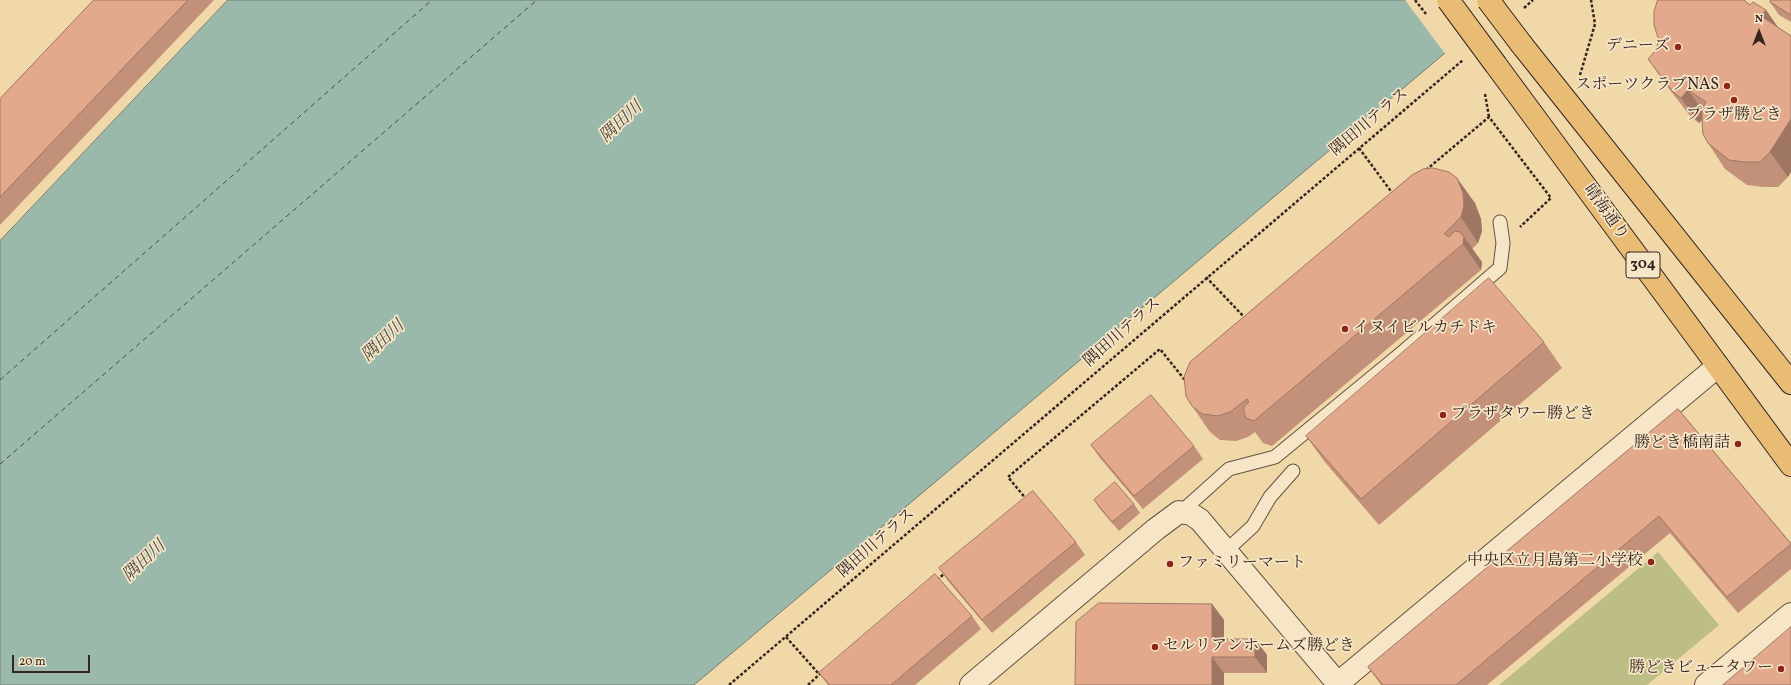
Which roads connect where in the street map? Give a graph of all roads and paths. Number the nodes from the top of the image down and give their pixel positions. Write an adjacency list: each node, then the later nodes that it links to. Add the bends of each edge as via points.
1 (1448, 0): 17 (main road, 晴海通り / 304, bridge)
2 (1488, 0): 19 (main road, 304, bridge)
3 (1533, 0): 5 (path)
4 (1592, 0): 7 (path, via 1595,24)
5 (1521, 10)
6 (1467, 57): 10 (path, 隅田川テラス)
7 (1580, 74)
8 (1483, 91): 9 (path, via 1486,95)
9 (1489, 117): 11 (path); 14 (path, via 1551,198)
10 (1359, 148): 12 (path, via 1394,196); 15 (path, 隅田川テラス)
11 (1424, 171)
12 (1400, 191)
13 (1500, 222): 14 (lane)
14 (1503, 243): 23 (lane, via 1500,268 1398,356 1275,457 1229,469)
15 (1206, 277): 16 (path); 28 (path, 隅田川テラス)
16 (1248, 322)
17 (1718, 366): 20 (main road, 晴海通り / 304); 34 (street)
18 (1190, 374): 22 (path, via 1184,379 1160,349 1008,477)
19 (1791, 383)
20 (1791, 465)
21 (1293, 471): 24 (lane, via 1270,497 1253,526)
22 (1030, 505)
23 (1180, 513): 24 (street, via 1191,514 1200,520); 33 (street, via 1156,529)
24 (1226, 551): 34 (street)
25 (950, 570): 26 (path)
26 (931, 584)
27 (1791, 614): 35 (street)
28 (786, 637): 30 (path); 31 (path, 隅田川テラス)
29 (826, 669): 30 (path)
30 (819, 674): 32 (path)
31 (729, 685)
32 (808, 685)
33 (971, 685)
34 (1338, 685)
35 (1706, 685)

